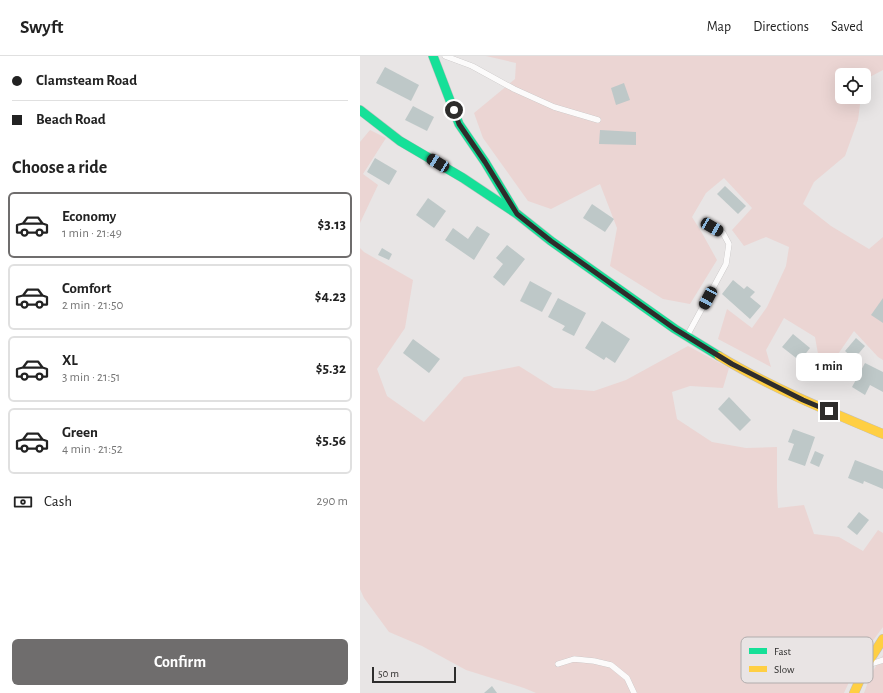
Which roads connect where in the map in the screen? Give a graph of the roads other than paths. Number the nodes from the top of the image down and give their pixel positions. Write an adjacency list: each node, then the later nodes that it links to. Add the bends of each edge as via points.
1 (433, 56): 5 (street, via 459,124)
2 (444, 56): 4 (lane, via 472,66 514,89 554,106)
3 (360, 110): 5 (street, via 400,141)
4 (598, 120)
5 (517, 214): 7 (street)
6 (712, 227): 7 (lane, via 723,233 729,244 726,264)
7 (687, 337): 8 (street, via 732,364 803,400)
8 (883, 434)
9 (883, 640): 10 (street)
10 (873, 655)
11 (883, 660): 13 (lane)
12 (558, 664): 15 (lane, via 574,660 611,665 627,678)
13 (873, 664)
14 (858, 683): 16 (street)
15 (634, 693)
16 (854, 693)

